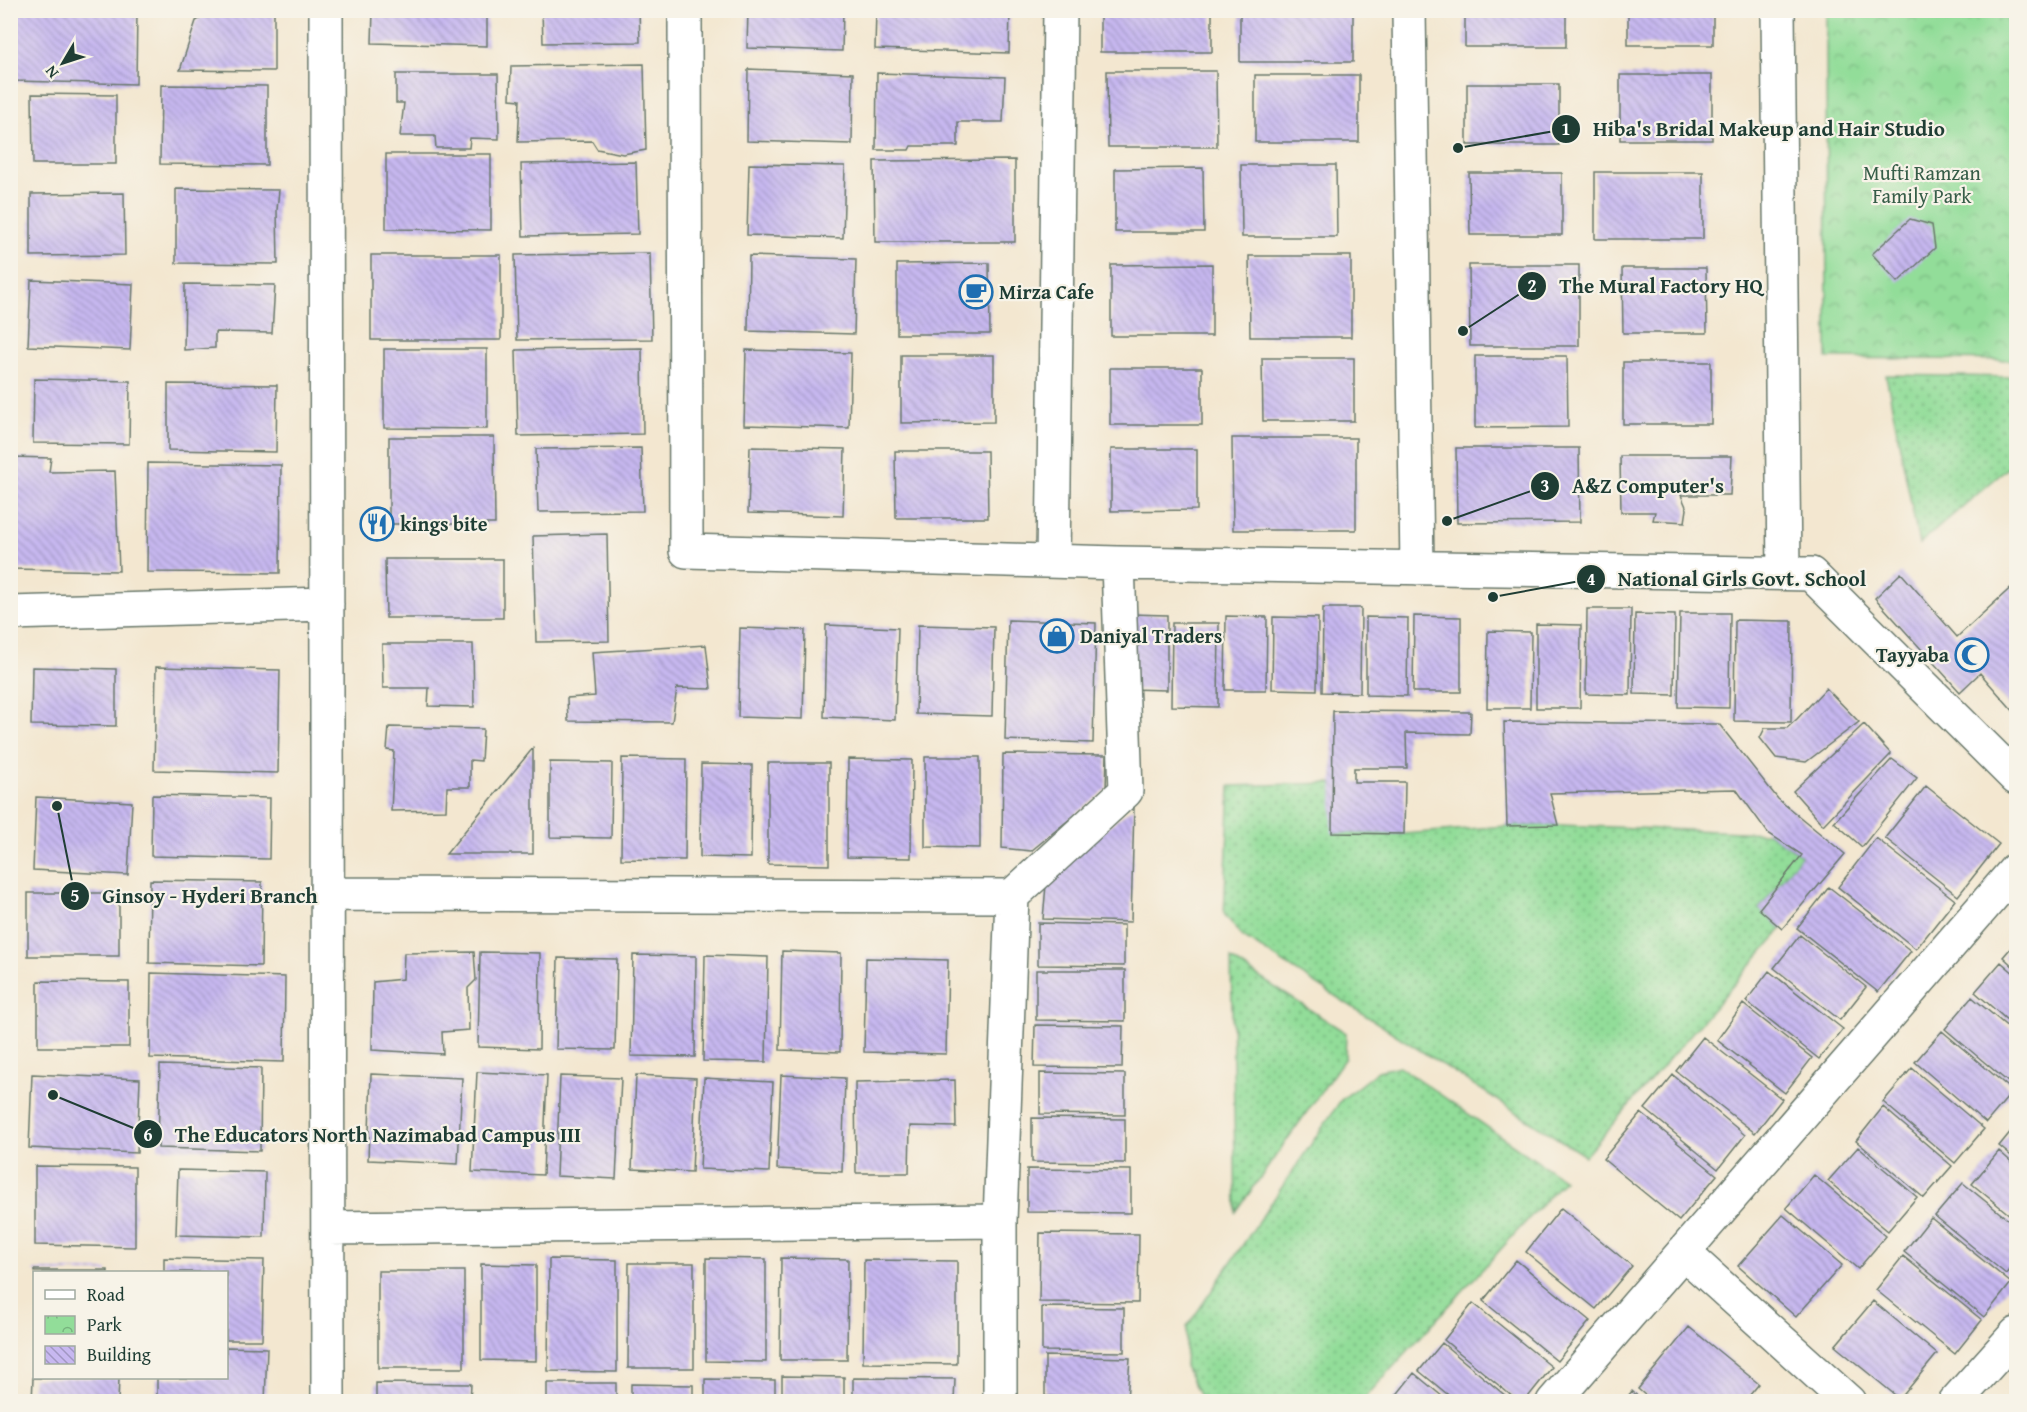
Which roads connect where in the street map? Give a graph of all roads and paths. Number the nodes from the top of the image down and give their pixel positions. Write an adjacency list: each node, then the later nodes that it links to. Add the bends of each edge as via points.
1 (326, 10): 10 (street)
2 (685, 10): 6 (street, via 686,551)
3 (1060, 10): 6 (street)
4 (1409, 10): 8 (street)
5 (1778, 10): 9 (street)
6 (1053, 561): 7 (street)
7 (1118, 563): 8 (street); 15 (street, via 1126,791)
8 (1417, 568): 9 (street)
9 (1784, 573): 12 (street, via 1811,574)
10 (327, 604): 11 (street); 14 (street)
11 (10, 613)
12 (2016, 778)
13 (2016, 869): 18 (street)
14 (327, 894): 15 (street); 17 (street)
15 (1012, 896): 16 (street)
16 (1000, 1221): 17 (street); 21 (street)
17 (328, 1228): 20 (street)
18 (1683, 1252): 22 (street); 23 (street)
19 (2016, 1334): 24 (street)
20 (328, 1401)
21 (1000, 1401)
22 (1553, 1401)
23 (1849, 1401)
24 (1955, 1401)

